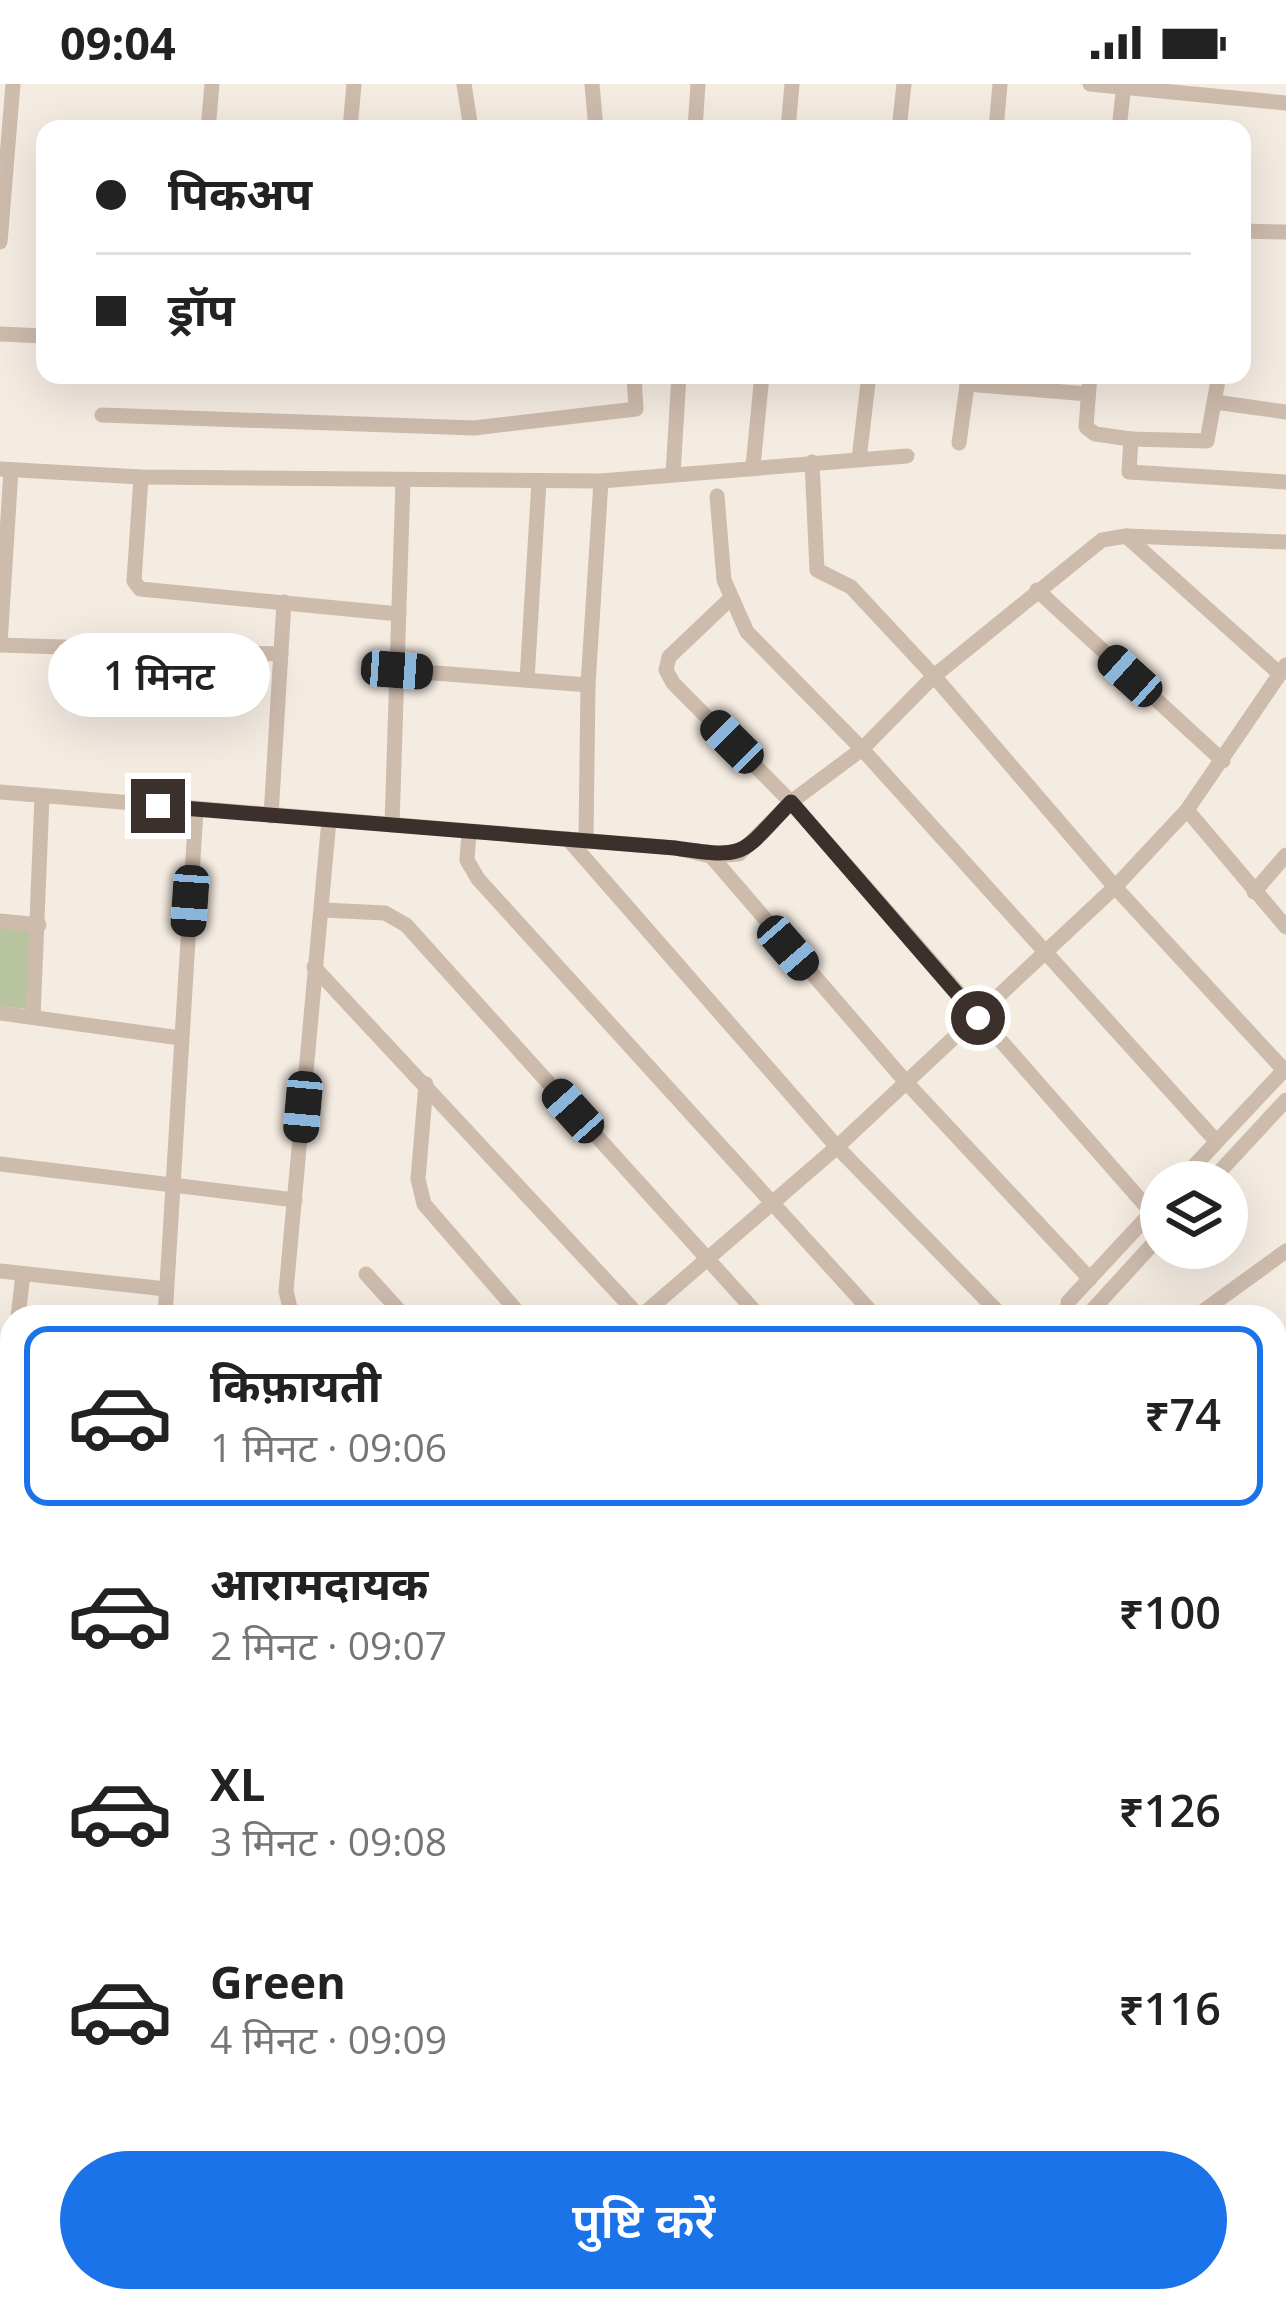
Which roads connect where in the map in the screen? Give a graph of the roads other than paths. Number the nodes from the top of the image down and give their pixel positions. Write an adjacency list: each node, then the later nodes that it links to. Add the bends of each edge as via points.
1 (13, 84): 22 (street)
2 (212, 84): 13 (street)
3 (354, 84): 14 (street)
4 (464, 84): 15 (street)
5 (592, 84): 16 (street)
6 (698, 84): 17 (street)
7 (792, 84): 18 (street)
8 (904, 84): 19 (street)
9 (1000, 84): 20 (street)
10 (1090, 84): 11 (street)
11 (1124, 86): 12 (street); 21 (street)
12 (1286, 103)
13 (209, 120)
14 (351, 120)
15 (470, 120)
16 (595, 120)
17 (696, 120)
18 (789, 120)
19 (900, 120)
20 (997, 120)
21 (1119, 120)
22 (2, 176): 25 (street)
23 (1251, 231): 24 (street)
24 (1286, 232)
25 (0, 242)
26 (0, 334): 27 (street)
27 (36, 336)
28 (634, 384): 39 (street, via 635,409 474,428)
29 (678, 384): 47 (street)
30 (762, 384): 45 (street)
31 (868, 384): 43 (street)
32 (967, 384): 41 (street)
33 (1002, 384): 36 (street)
34 (1089, 384): 36 (street)
35 (1218, 384): 37 (street)
36 (1088, 394): 40 (street, via 1088,431)
37 (1216, 402): 38 (street); 40 (street, via 1207,440)
38 (1286, 412)
39 (102, 415)
40 (1131, 439): 52 (street, via 1129,472)
41 (959, 443)
42 (907, 456): 43 (street)
43 (859, 459): 44 (street)
44 (812, 462): 45 (street); 64 (street, via 817,570 851,587)
45 (753, 466): 47 (street)
46 (6, 470): 48 (street); 60 (street)
47 (673, 475): 51 (street)
48 (141, 477): 49 (street); 58 (street, via 135,585)
49 (403, 481): 50 (street); 59 (street)
50 (539, 481): 51 (street); 65 (street)
51 (602, 481): 66 (street)
52 (1286, 482)
53 (717, 496): 57 (street)
54 (1126, 536): 55 (street); 56 (street, via 1087,548); 62 (street)
55 (1286, 542)
56 (1037, 590): 64 (street); 68 (street)
57 (729, 600): 67 (street, via 747,632); 71 (street, via 668,657 667,674)
58 (284, 602): 59 (street); 61 (street)
59 (398, 614): 63 (street)
60 (0, 645): 61 (street)
61 (281, 654): 74 (street)
62 (1283, 669): 68 (street)
63 (397, 670): 65 (street); 76 (street)
64 (934, 676): 67 (street); 82 (street)
65 (527, 680): 66 (street)
66 (588, 685): 79 (street)
67 (862, 749): 71 (street); 88 (street)
68 (1223, 761): 73 (street)
69 (0, 792): 70 (street)
70 (42, 797): 72 (street); 86 (street)
71 (791, 802): 81 (street, via 739,854); 92 (street)
72 (196, 809): 74 (street); 93 (street)
73 (1187, 810): 82 (street); 83 (street)
74 (271, 816): 75 (street)
75 (329, 820): 76 (street); 84 (street)
76 (392, 825): 77 (street)
77 (469, 833): 78 (street); 106 (street, via 467,860 478,879)
78 (568, 839): 79 (street); 99 (street)
79 (586, 841): 81 (street)
80 (1286, 855): 83 (street)
81 (711, 856): 95 (street)
82 (1115, 887): 88 (street); 94 (street)
83 (1254, 892): 87 (street)
84 (322, 910): 89 (street); 110 (street, via 385,913 406,925)
85 (0, 921): 86 (street)
86 (39, 925): 91 (street)
87 (1286, 927)
88 (1044, 950): 92 (street); 98 (street)
89 (314, 967): 96 (street); 105 (street)
90 (0, 1013): 91 (street)
91 (33, 1017): 93 (street)
92 (978, 1018): 95 (street); 104 (street)
93 (180, 1038): 103 (street)
94 (1285, 1069): 98 (street)
95 (905, 1081): 99 (street); 114 (street)
96 (426, 1084): 120 (street, via 418,1179 424,1204); 121 (street)
97 (1286, 1100): 101 (street)
98 (1216, 1141): 100 (street)
99 (837, 1147): 106 (street); 125 (street)
100 (1198, 1161)
101 (1229, 1161)
102 (0, 1164): 103 (street)
103 (171, 1183): 105 (street); 115 (street)
104 (1140, 1191)
105 (295, 1200): 118 (street)
106 (772, 1201): 110 (street); 124 (street)
107 (1140, 1225): 114 (street)
108 (1286, 1252): 128 (street)
109 (1140, 1258): 127 (street)
110 (708, 1259): 122 (street); 123 (street)
111 (0, 1271): 112 (street)
112 (23, 1274): 115 (street); 116 (street)
113 (366, 1274): 119 (street)
114 (1090, 1279): 126 (street)
115 (166, 1289): 117 (street)
116 (18, 1305)
117 (165, 1305)
118 (289, 1305)
119 (394, 1305)
120 (512, 1305)
121 (629, 1305)
122 (654, 1305)
123 (749, 1305)
124 (865, 1305)
125 (991, 1305)
126 (1068, 1305)
127 (1097, 1305)
128 (1212, 1305)

